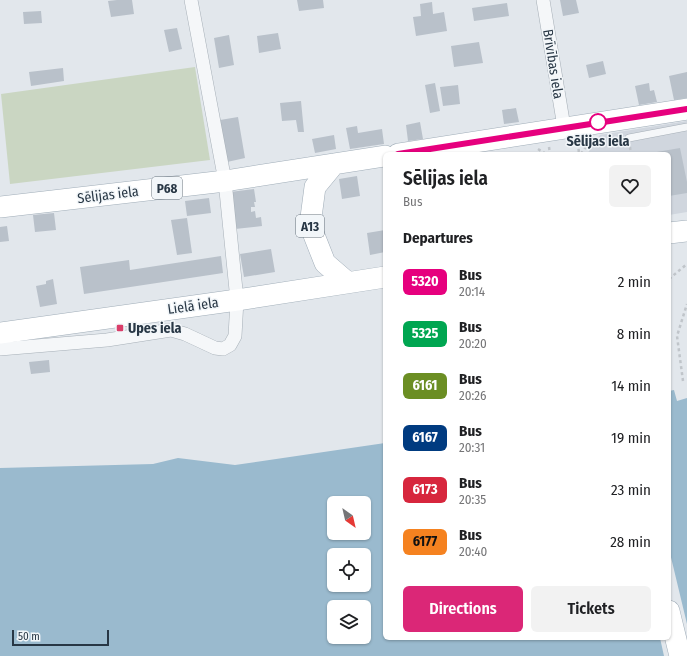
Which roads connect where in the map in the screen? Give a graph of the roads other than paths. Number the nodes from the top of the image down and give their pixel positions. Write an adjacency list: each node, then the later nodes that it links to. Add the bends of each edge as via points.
1 (191, 0): 11 (street)
2 (543, 0): 6 (street, Brīvības iela)
3 (687, 109): 4 (main road)
4 (637, 126): 5 (lane); 6 (main road); 7 (lane)
5 (687, 126)
6 (571, 133): 8 (main road)
7 (629, 138)
8 (414, 152)
9 (383, 156): 10 (main road, Sēlijas iela)
10 (334, 164): 11 (main road, Sēlijas iela / P68); 14 (main road, A13, via 315,187 310,225 325,263)
11 (225, 181): 12 (main road, Sēlijas iela / P68); 15 (street)
12 (0, 207)
13 (383, 277): 14 (main road, Lielā iela)
14 (347, 282): 15 (main road, Lielā iela)
15 (237, 300): 16 (main road, Lielā iela); 17 (street, via 235,336 223,349 171,330 107,340)
16 (0, 333)
17 (0, 350)
18 (671, 619): 19 (main road)
19 (680, 656)

